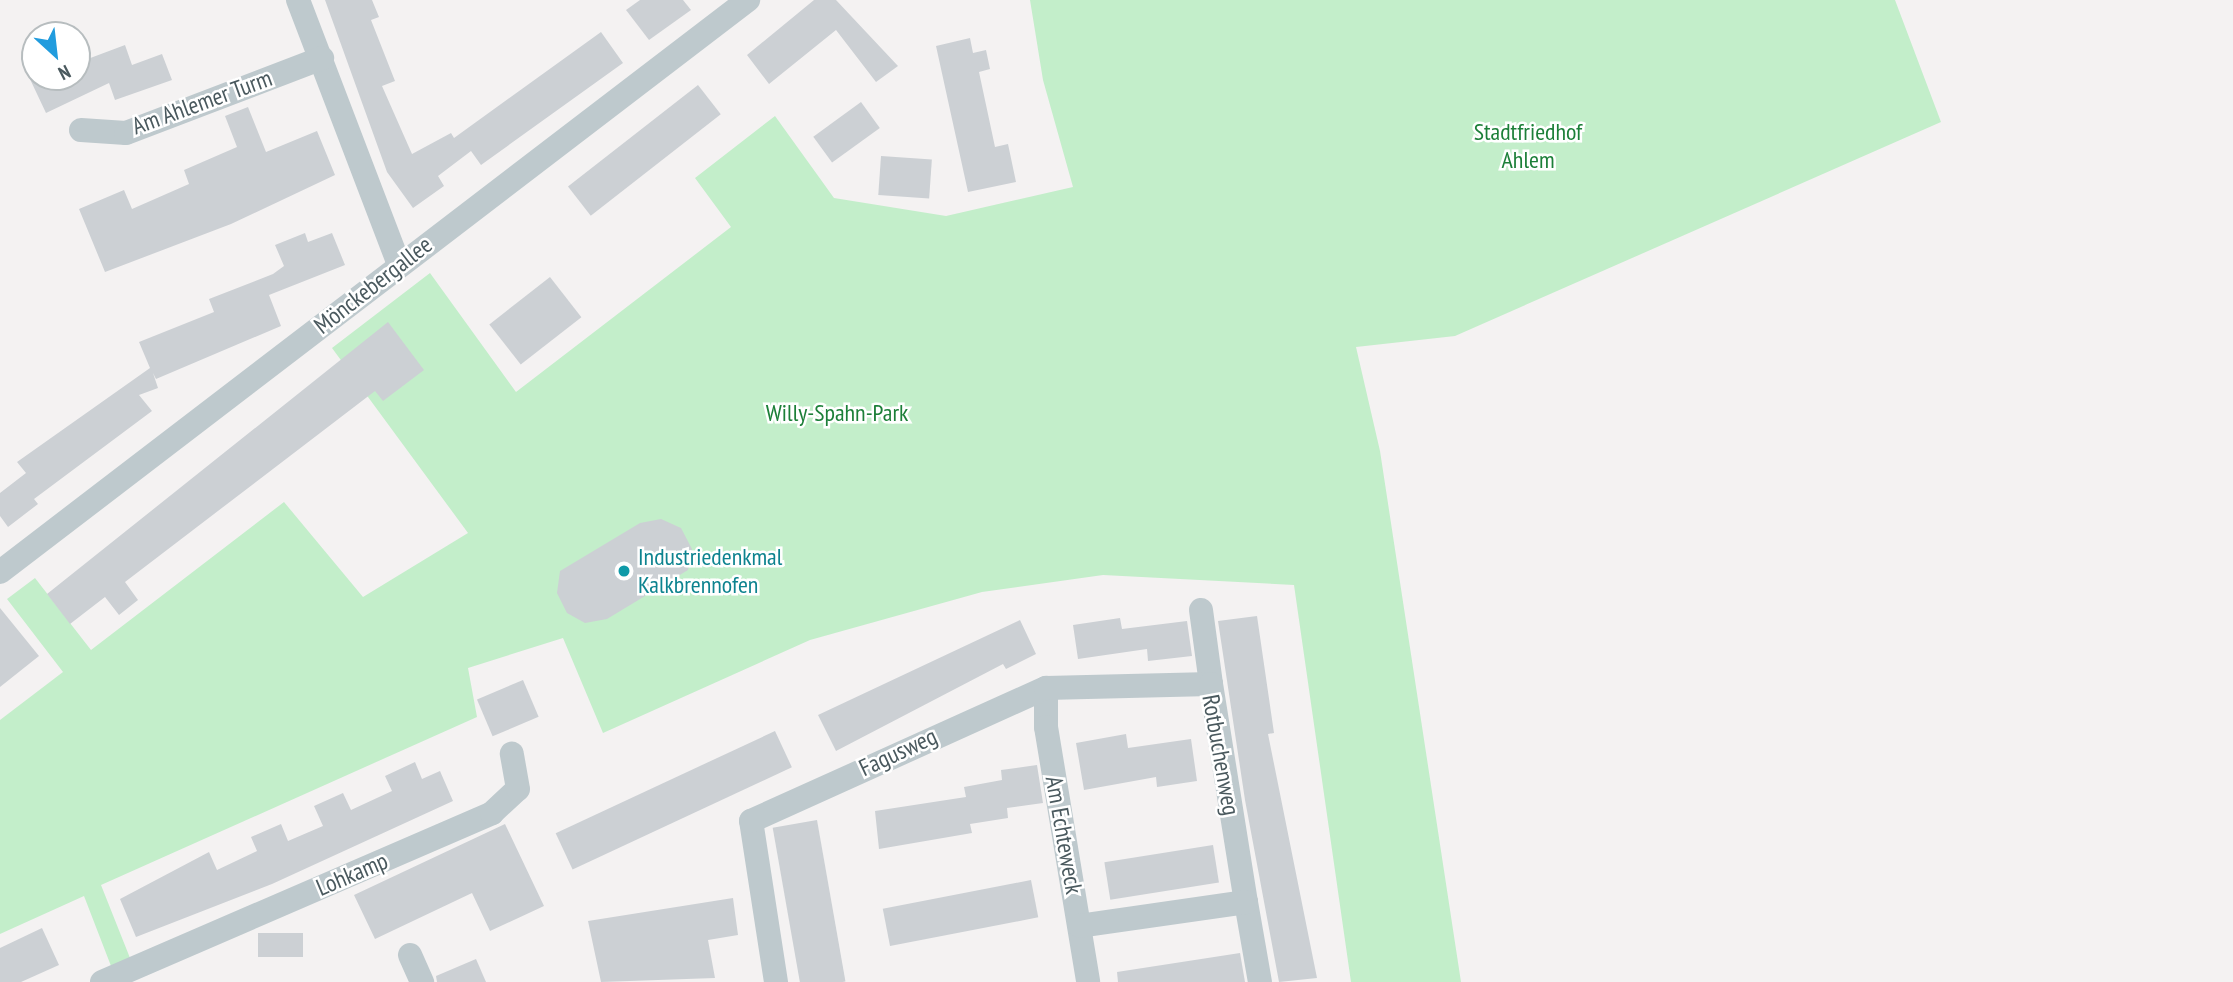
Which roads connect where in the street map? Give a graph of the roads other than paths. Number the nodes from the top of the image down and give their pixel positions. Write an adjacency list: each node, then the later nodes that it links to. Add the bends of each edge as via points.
1 (298, 0): 3 (street)
2 (748, 0): 5 (street, Mönckebergallee)
3 (321, 58): 4 (street, Am Ahlemer Turm, via 126,132); 5 (street)
4 (81, 130)
5 (398, 265): 6 (street, Mönckebergallee)
6 (0, 572)
7 (1201, 610): 8 (street)
8 (1211, 684): 9 (street, Rotbuchenweg); 11 (street, Rotbuchenweg)
9 (1046, 688): 12 (street, Am Echteweck, via 1046,727); 17 (street, Fagusweg, via 751,821)
10 (512, 754): 14 (street, Lohkamp, via 518,789 492,813)
11 (1246, 902): 12 (street); 19 (street, Rotbuchenweg)
12 (1080, 926): 18 (street, Am Echteweck)
13 (410, 955): 16 (street)
14 (151, 972): 15 (street, Lohkamp)
15 (102, 982)
16 (422, 982)
17 (776, 982)
18 (1088, 982)
19 (1259, 982)

